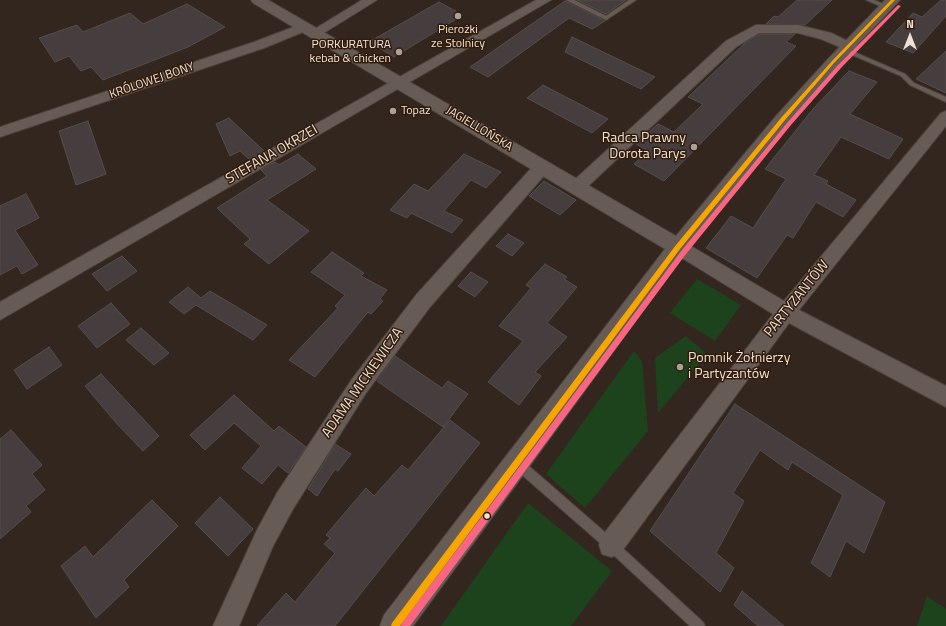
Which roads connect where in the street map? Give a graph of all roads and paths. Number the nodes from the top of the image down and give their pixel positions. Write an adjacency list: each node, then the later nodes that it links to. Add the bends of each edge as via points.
1 (258, 0): 9 (street, JAGIELLOŃSKA)
2 (371, 0): 9 (street, KRÓLOWEJ BONY)
3 (545, 0): 11 (street, STEFANA OKRZEI)
4 (569, 0): 5 (lane, via 606,18)
5 (632, 0)
6 (883, 2): 10 (street)
7 (773, 14): 8 (street)
8 (756, 29): 10 (street, via 798,29 826,36); 16 (street, via 731,44)
9 (309, 30): 11 (street, JAGIELLOŃSKA); 14 (street, KRÓLOWEJ BONY)
10 (847, 48): 12 (lane, via 903,75 912,84); 17 (street, via 783,119)
11 (399, 82): 15 (street, JAGIELLOŃSKA); 18 (street, STEFANA OKRZEI)
12 (946, 100)
13 (946, 116): 19 (street, PARTYZANTÓW)
14 (0, 132)
15 (542, 167): 16 (street, JAGIELLOŃSKA); 23 (street, ADAMA MICKIEWICZA, via 423,301 359,386 285,500)
16 (577, 187): 17 (street, JAGIELLOŃSKA)
17 (678, 247): 19 (street); 21 (street)
18 (0, 312)
19 (786, 312): 20 (street); 22 (street, PARTYZANTÓW)
20 (946, 397)
21 (517, 463): 22 (lane); 24 (street)
22 (611, 545): 25 (lane)
23 (226, 626)
24 (395, 626)
25 (699, 626)

